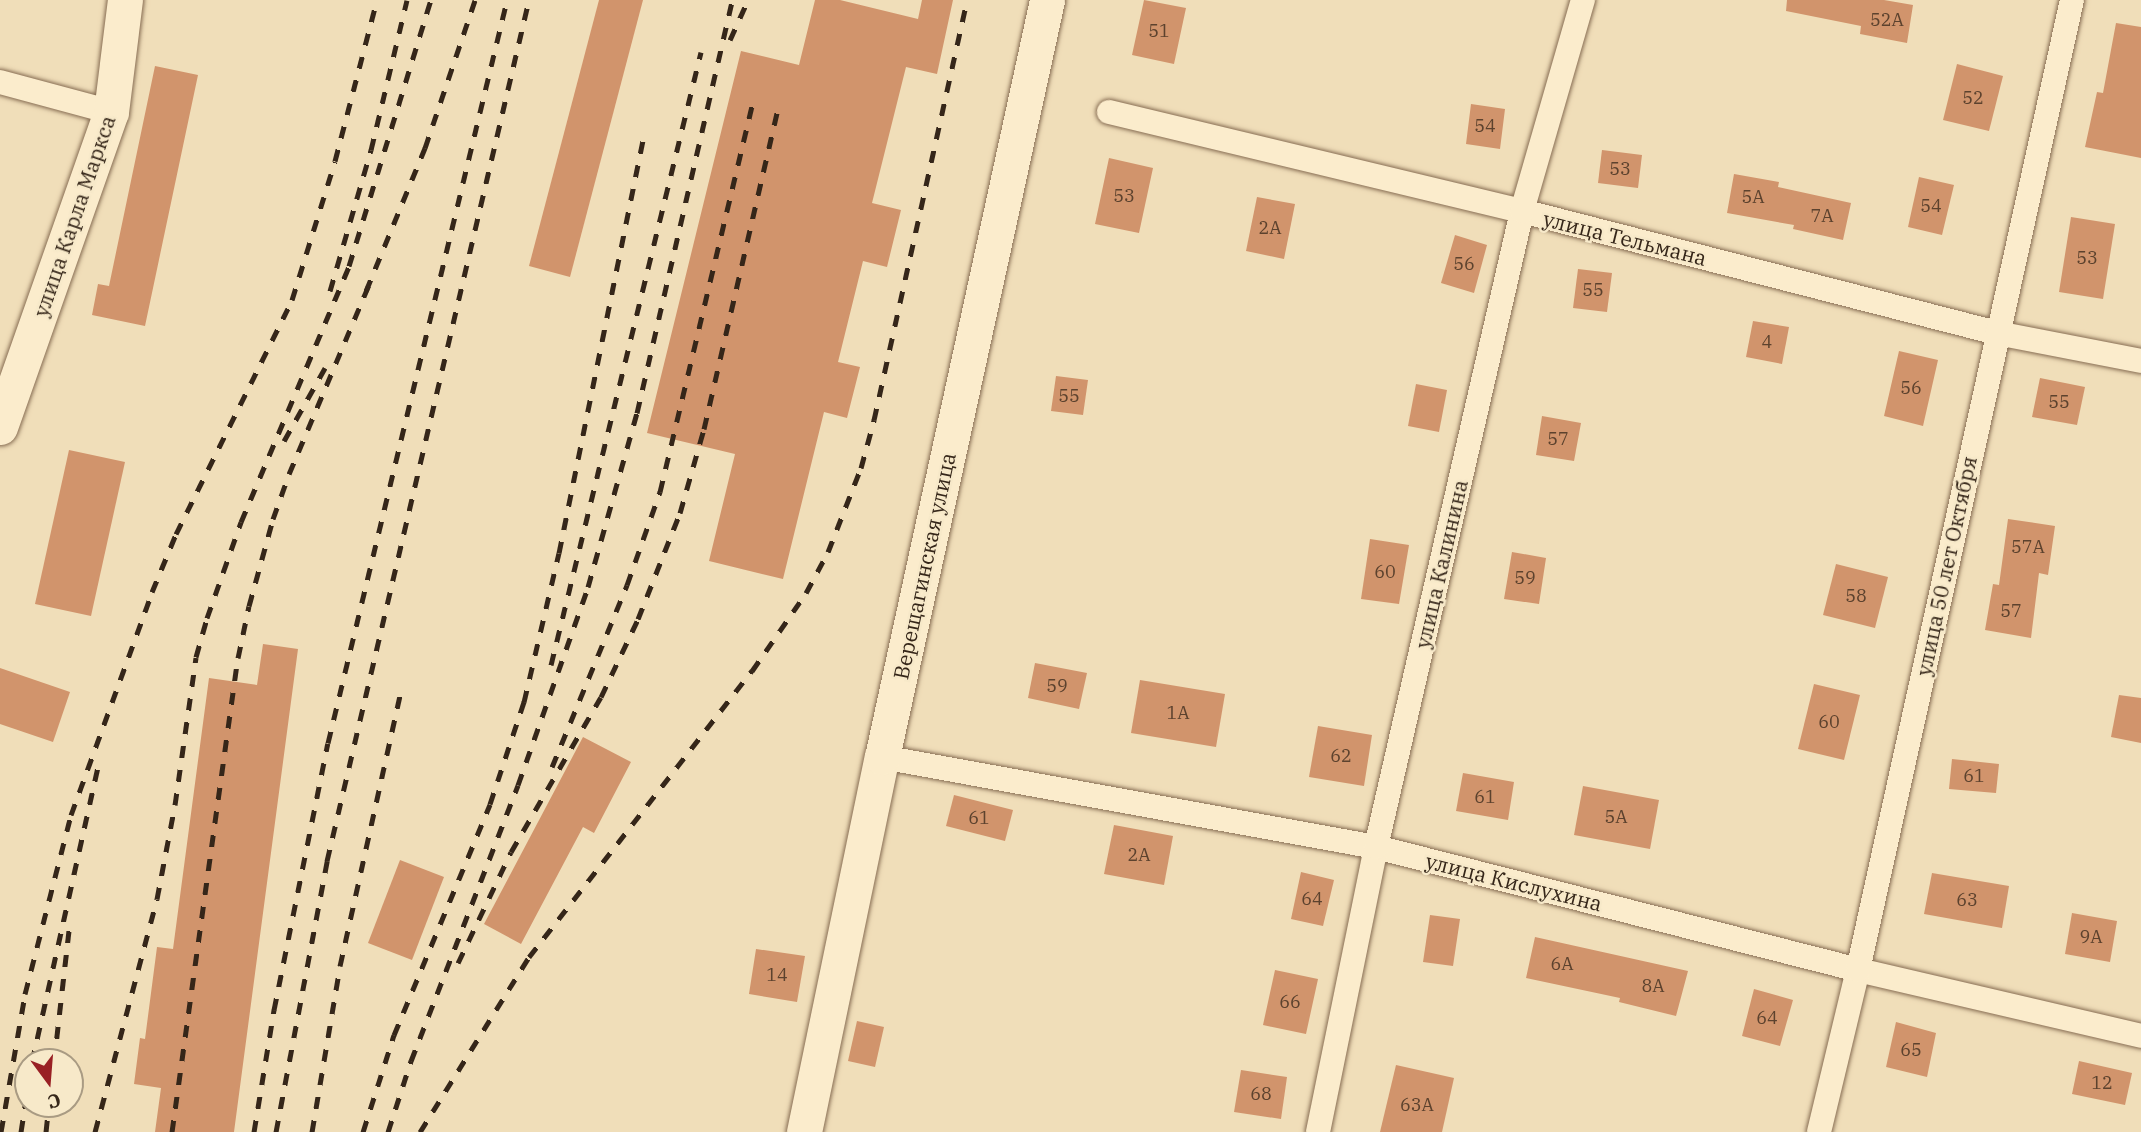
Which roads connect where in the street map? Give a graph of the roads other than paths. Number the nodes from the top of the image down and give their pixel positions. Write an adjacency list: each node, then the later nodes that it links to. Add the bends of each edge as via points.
1 (125, 0): 7 (main road, улица Карла Маркса)
2 (1048, 0): 12 (main road, Верещагинская улица)
3 (1583, 0): 8 (street, улица Калинина)
4 (2072, 0): 9 (street, улица 50 лет Октября)
5 (0, 82): 7 (street)
6 (1109, 112): 8 (street, улица Тельмана)
7 (111, 113): 11 (main road, улица Карла Маркса)
8 (1522, 211): 9 (street, улица Тельмана); 13 (street, улица Калинина)
9 (1997, 332): 10 (street, улица Тельмана); 14 (street, улица 50 лет Октября)
10 (2141, 361)
11 (0, 427)
12 (882, 757): 13 (street, улица Кислухина); 16 (main road, Верещагинская улица)
13 (1376, 847): 14 (street, улица Кислухина); 17 (street, улица Калинина)
14 (1858, 970): 15 (street, улица Кислухина); 18 (street, улица 50 лет Октября)
15 (2141, 1036)
16 (804, 1132)
17 (1318, 1132)
18 (1819, 1132)

